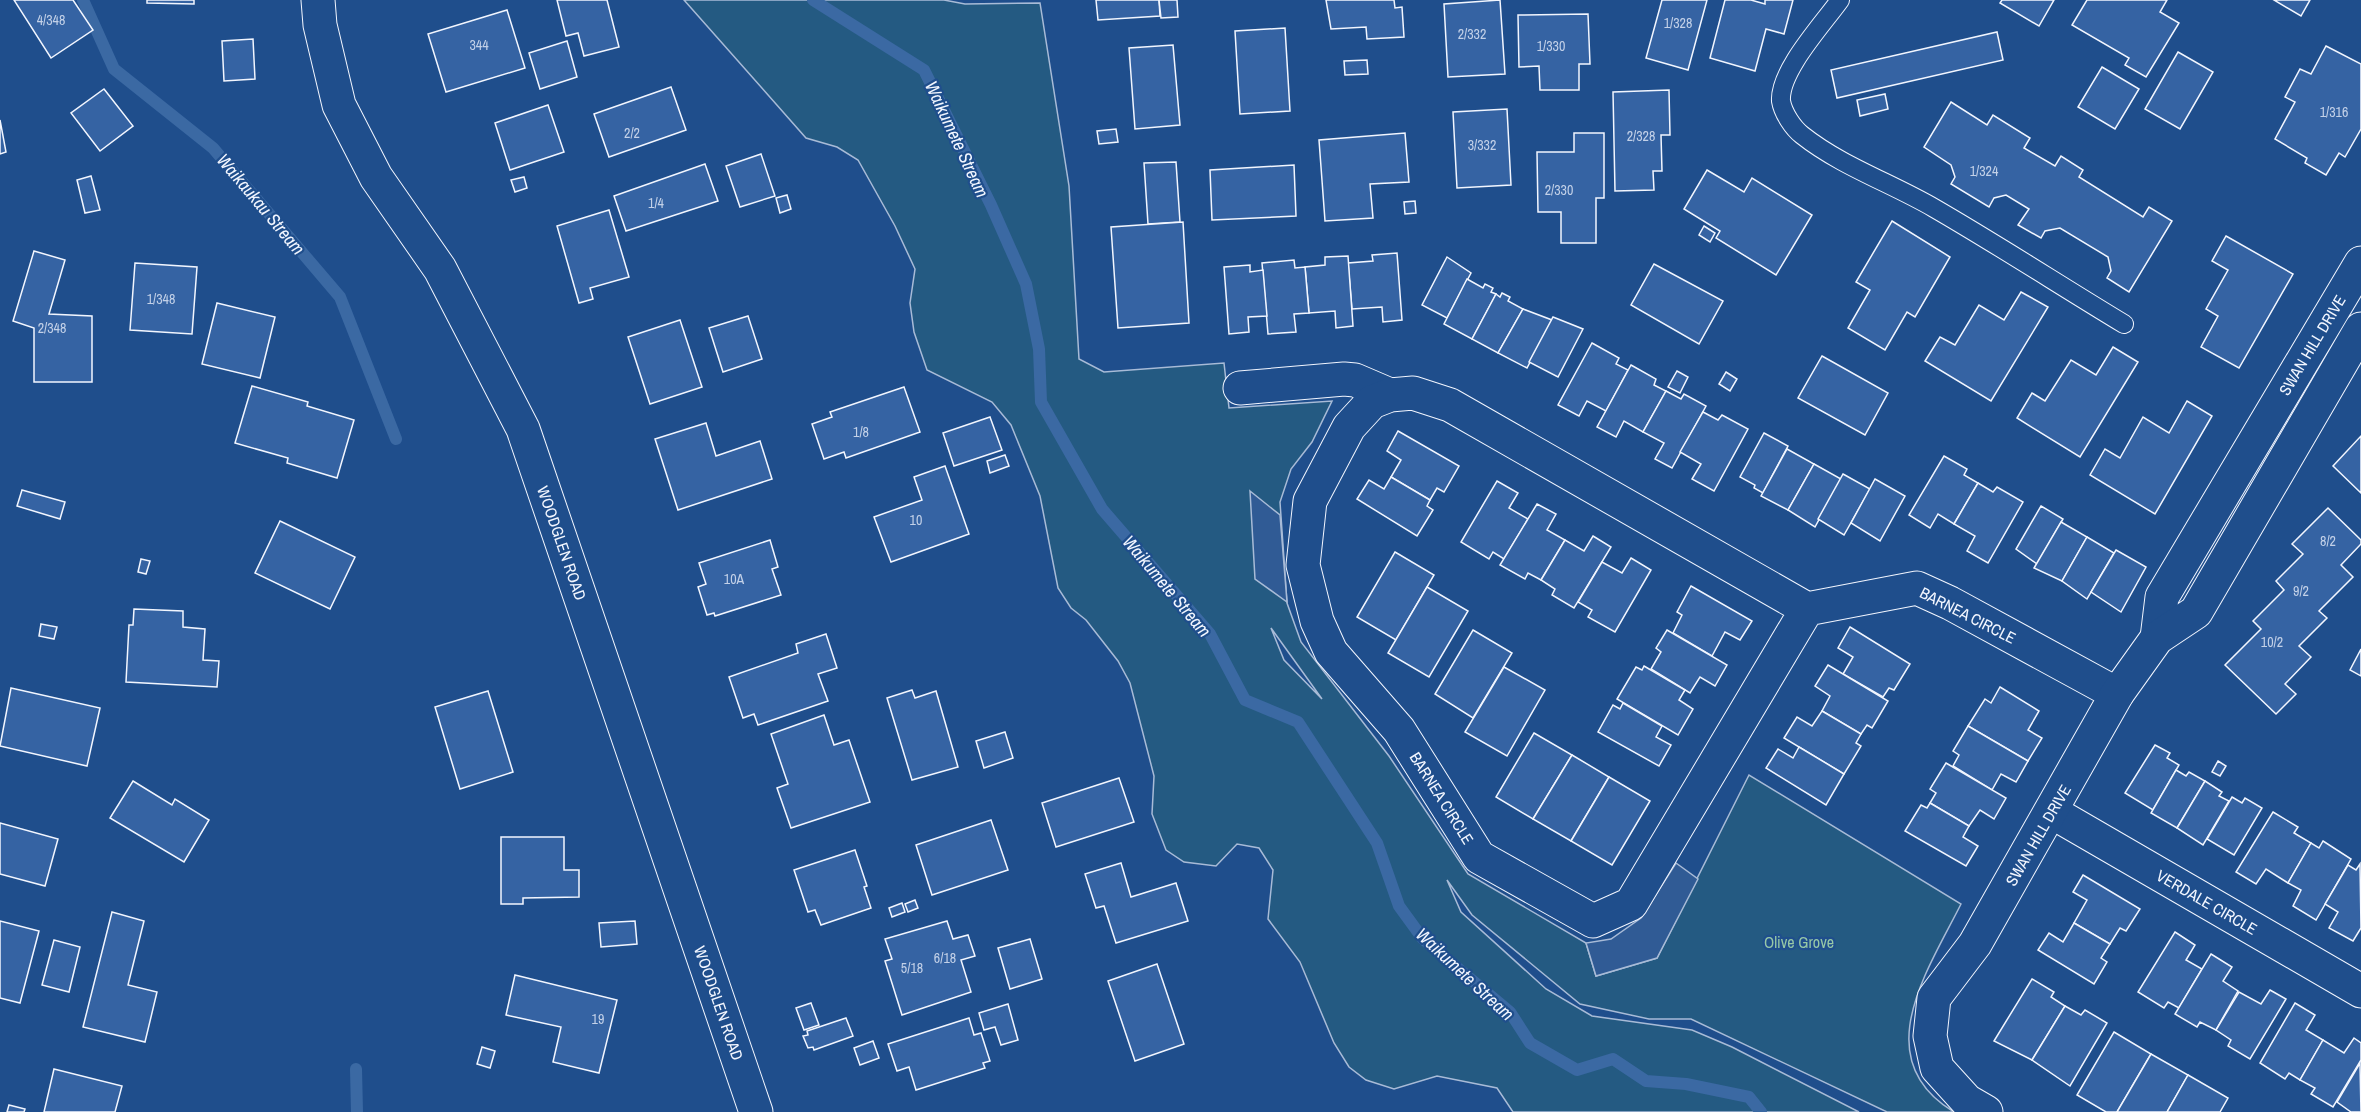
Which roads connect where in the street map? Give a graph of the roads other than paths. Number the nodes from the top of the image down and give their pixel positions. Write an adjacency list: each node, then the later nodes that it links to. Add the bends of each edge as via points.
1 (318, 0): 15 (street, WOODGLEN ROAD, via 339,105 376,177 440,269 523,429)
2 (1840, 0): 4 (lane, via 1783,84 1781,101 1800,134 1932,207)
3 (2361, 262): 8 (street, SWAN HILL DRIVE)
4 (2124, 324)
5 (2361, 329): 9 (street, SWAN HILL DRIVE)
6 (1240, 388): 7 (street, via 1344,379)
7 (1390, 395): 10 (street, via 1413,393 1450,405); 10 (street, BARNEA CIRCLE, via 1372,402 1349,426 1310,501 1303,565 1317,621 1331,652 1399,730 1479,857 1593,921 1631,904)
8 (2263, 427): 9 (street); 11 (street, SWAN HILL DRIVE, via 2162,597)
9 (2294, 445): 11 (street, SWAN HILL DRIVE, via 2196,612)
10 (1807, 609): 12 (street, BARNEA CIRCLE, via 1917,588)
11 (2157, 638): 12 (street, SWAN HILL DRIVE)
12 (2117, 694): 13 (street, SWAN HILL DRIVE)
13 (2052, 812): 14 (street, VERDALE CIRCLE); 16 (street, SWAN HILL DRIVE, via 1975,944 1934,998 1930,1036 1937,1068 1967,1101)
14 (2361, 992)
15 (756, 1112)
16 (1986, 1112)

